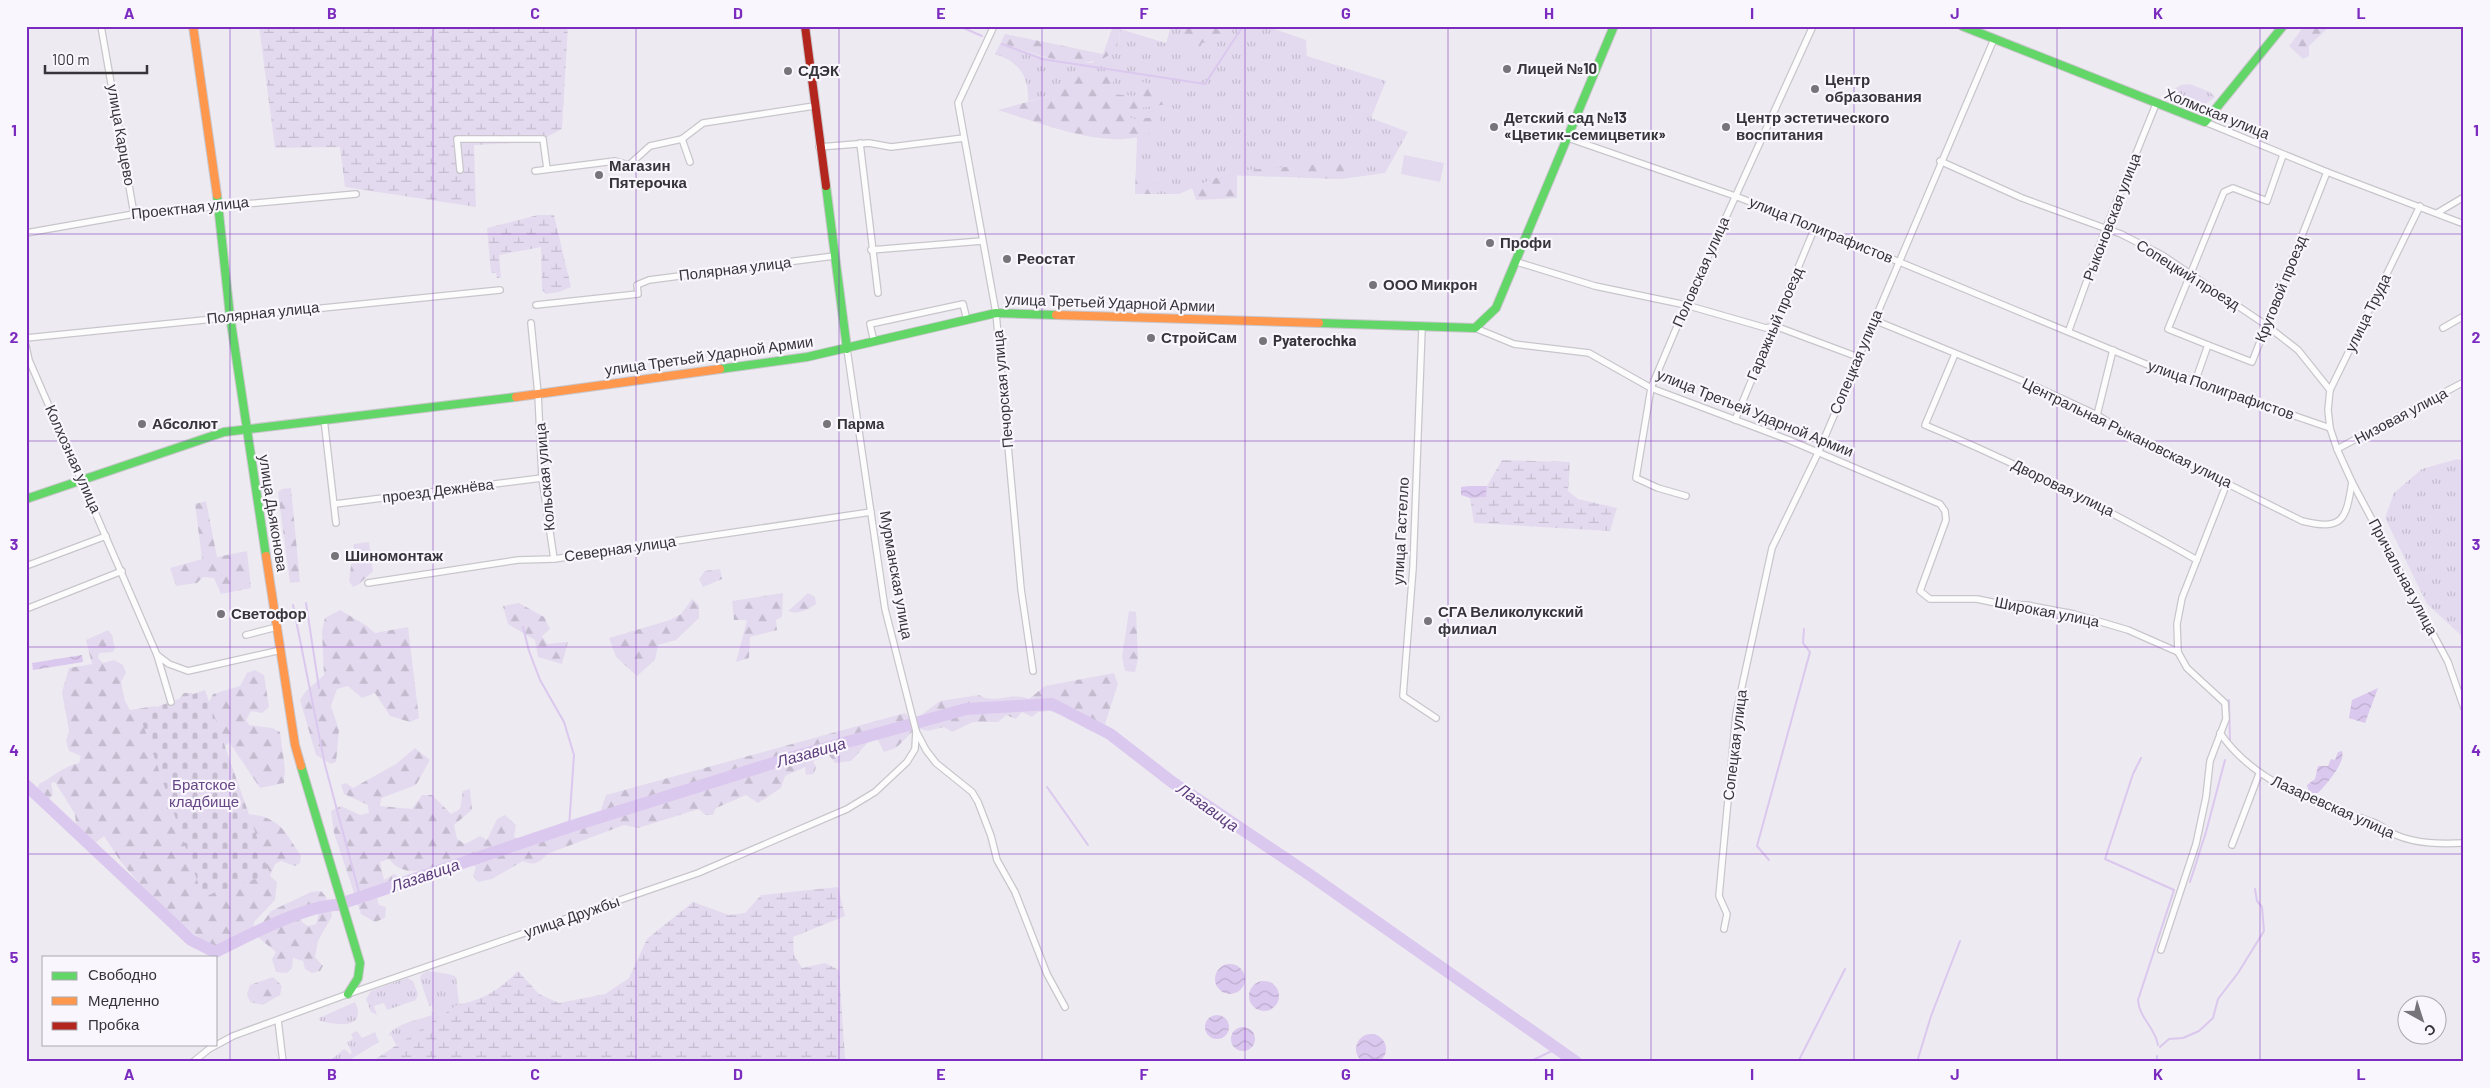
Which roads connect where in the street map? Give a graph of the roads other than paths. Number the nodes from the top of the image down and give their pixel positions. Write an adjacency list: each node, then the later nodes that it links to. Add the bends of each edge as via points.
1 (101, 26): 31 (street, улица Карцево)
2 (193, 26): 28 (main road, улица Дьяконова)
3 (805, 26): 11 (main road, Мурманская улица)
4 (994, 26): 14 (street, Печорская улица, via 958,102)
5 (1614, 26): 15 (main road)
6 (1813, 26): 26 (street, Половская улица)
7 (1962, 26): 9 (main road, Холмская улица)
8 (2283, 26): 12 (main road)
9 (1994, 39): 10 (main road, Холмская улица); 19 (street, Сопецкая улица)
10 (2156, 104): 12 (main road, Холмская улица); 34 (street, Рыконовская улица)
11 (814, 106): 13 (street, via 703,124); 17 (main road, Мурманская улица)
12 (2205, 122): 18 (street, Холмская улица)
13 (682, 138): 20 (street); 21 (street, via 650,146 629,165 615,161)
14 (964, 138): 16 (street, via 891,147); 36 (street, Печорская улица)
15 (1568, 138): 26 (street, улица Полиграфистов); 40 (main road)
16 (860, 144): 17 (street); 37 (street)
17 (819, 147): 38 (main road, Мурманская улица)
18 (2284, 155): 24 (street, Холмская улица); 41 (street, Круговой проезд, via 2267,201 2233,188 2224,192)
19 (1940, 161): 34 (street, Сопецкий проезд, via 2022,198); 39 (street, Сопецкая улица)
20 (690, 162)
21 (547, 169): 22 (street, via 543,139 457,139); 23 (street)
22 (460, 170)
23 (535, 171)
24 (2327, 172): 29 (street, Холмская улица); 52 (street, Круговой проезд)
25 (356, 194): 28 (street, Проектная улица)
26 (1735, 196): 33 (street, улица Полиграфистов); 45 (street, Половская улица)
27 (2464, 197): 30 (street)
28 (218, 205): 31 (street, Проектная улица); 47 (main road, улица Дьяконова)
29 (2420, 206): 30 (street, Холмская улица); 69 (street, улица Труда)
30 (2438, 213): 32 (street, Холмская улица)
31 (134, 214): 35 (street, Проектная улица)
32 (2464, 224)
33 (1815, 227): 39 (street, улица Полиграфистов); 53 (street, Гаражный проезд)
34 (2106, 228): 41 (street, Сопецкий проезд, via 2162,255); 57 (street, Рыконовская улица)
35 (26, 232)
36 (982, 241): 37 (street); 46 (street, Печорская улица)
37 (871, 250): 43 (street)
38 (834, 256): 44 (street, Полярная улица, via 649,280 637,285 638,294); 62 (main road, Мурманская улица)
39 (1898, 260): 50 (street, Сопецкая улица); 57 (street, улица Полиграфистов)
40 (1517, 262): 45 (street, via 1594,286); 55 (main road, via 1496,308)
41 (2190, 273): 52 (street, Сопецкий проезд); 60 (street, Круговой проезд, via 2168,329)
42 (500, 290): 47 (street, Полярная улица)
43 (878, 292)
44 (536, 305)
45 (1686, 305): 53 (street, via 1766,328); 68 (street, Половская улица)
46 (996, 313): 49 (main road, улица Третьей Ударной Армии); 54 (main road, улица Третьей Ударной Армии); 100 (street, Печорская улица, via 1021,589)
47 (230, 316): 58 (street, Полярная улица); 75 (main road, улица Дьяконова)
48 (2464, 316): 56 (street)
49 (967, 320): 59 (main road, улица Третьей Ударной Армии); 59 (street, via 963,304 870,324)
50 (1874, 320): 64 (street, Центральная Рыкановская улица); 65 (street, Сопецкая улица)
51 (531, 323): 70 (street, Кольская улица)
52 (2266, 325): 60 (street, Круговой проезд, via 2252,362); 69 (street, Сопецкий проезд, via 2298,350)
53 (1774, 326): 65 (street); 73 (street, Гаражный проезд)
54 (1422, 328): 55 (main road, улица Третьей Ударной Армии); 103 (street, улица Гастелло, via 1413,568 1403,696)
55 (1475, 328): 68 (street, улица Третьей Ударной Армии, via 1514,344 1589,353)
56 (2443, 328)
57 (2069, 330): 63 (street, улица Полиграфистов)
58 (26, 338)
59 (874, 342): 62 (main road, улица Третьей Ударной Армии)
60 (2208, 345): 66 (street)
61 (26, 346): 79 (street, Колхозная улица, via 29,360)
62 (847, 349): 70 (main road, улица Третьей Ударной Армии); 86 (street, Мурманская улица)
63 (2113, 350): 66 (street, улица Полиграфистов); 71 (street)
64 (1956, 354): 71 (street, Центральная Рыкановская улица); 90 (street, Дворовая улица, via 1925,425 1982,448 2126,520)
65 (1858, 357): 77 (street, Сопецкая улица)
66 (2194, 382): 74 (street, улица Полиграфистов)
67 (2464, 382): 76 (street, Низовая улица)
68 (1651, 388): 73 (street, улица Третьей Ударной Армии); 82 (street, Половская улица, via 1636,478)
69 (2330, 390): 74 (street, улица Труда)
70 (538, 394): 72 (main road, улица Третьей Ударной Армии); 78 (street, Кольская улица)
71 (2097, 415): 81 (street, Центральная Рыкановская улица)
72 (324, 419): 75 (main road, улица Третьей Ударной Армии); 84 (street)
73 (1735, 420): 77 (street, улица Третьей Ударной Армии)
74 (2330, 425): 76 (street, Причальная улица)
75 (246, 428): 79 (main road, улица Третьей Ударной Армии, via 224,432); 95 (main road, улица Дьяконова)
76 (2337, 449): 80 (street, Причальная улица)
77 (1818, 453): 85 (street, улица Третьей Ударной Армии); 109 (street, Сопецкая улица, via 1772,548 1736,714 1719,896 1727,914)
78 (542, 478): 84 (street, проезд Дежнёва); 89 (street, Кольская улица)
79 (82, 482): 83 (main road, улица Третьей Ударной Армии); 88 (street, Колхозная улица)
80 (2352, 482): 81 (street, Центральная Рыкановская улица, via 2348,509 2340,520 2325,526 2302,521); 102 (street, Причальная улица, via 2448,662)
81 (2227, 483): 90 (street)
82 (1686, 496)
83 (26, 499)
84 (335, 504): 87 (street)
85 (1940, 504): 98 (street, Широкая улица, via 1945,510 1946,520 1920,591 1930,599 1977,599 2074,614 2128,630)
86 (871, 512): 89 (street, Северная улица); 104 (street, Мурманская улица, via 886,609)
87 (336, 523)
88 (106, 536): 91 (street); 92 (street, Колхозная улица)
89 (554, 559): 93 (street, Северная улица, via 518,560)
90 (2196, 560): 98 (street, via 2182,598 2177,624)
91 (26, 566)
92 (122, 571): 94 (street); 99 (street, Колхозная улица)
93 (368, 583)
94 (26, 609)
95 (277, 627): 96 (street); 97 (main road, улица Дьяконова)
96 (246, 635)
97 (281, 650): 99 (street, via 188,671); 111 (main road, улица Дьяконова, via 294,744 360,963 358,978)
98 (2178, 652): 105 (street, via 2187,668 2225,704 2226,720)
99 (157, 655): 101 (street, Колхозная улица)
100 (1034, 671)
101 (171, 702)
102 (2464, 708)
103 (1436, 718)
104 (916, 731): 111 (street, улица Дружбы, via 915,749 907,762 875,792 847,809 698,873); 112 (street, Мурманская улица, via 936,763 972,792 978,802 996,860 1015,892 1047,974)
105 (2220, 733): 106 (street, Лазаревская улица, via 2232,750); 110 (street, via 2210,761 2196,844)
106 (2259, 774): 107 (street, Лазаревская улица, via 2308,799 2380,824 2396,835 2423,842); 108 (street)
107 (2464, 843)
108 (2232, 845)
109 (1724, 929)
110 (2161, 950)
111 (348, 994): 113 (street, улица Дружбы)
112 (1064, 1007)
113 (278, 1020): 114 (street, улица Дружбы); 117 (street)
114 (218, 1044)
115 (215, 1046): 116 (street, улица Дружбы)
116 (193, 1062)
117 (283, 1062)

